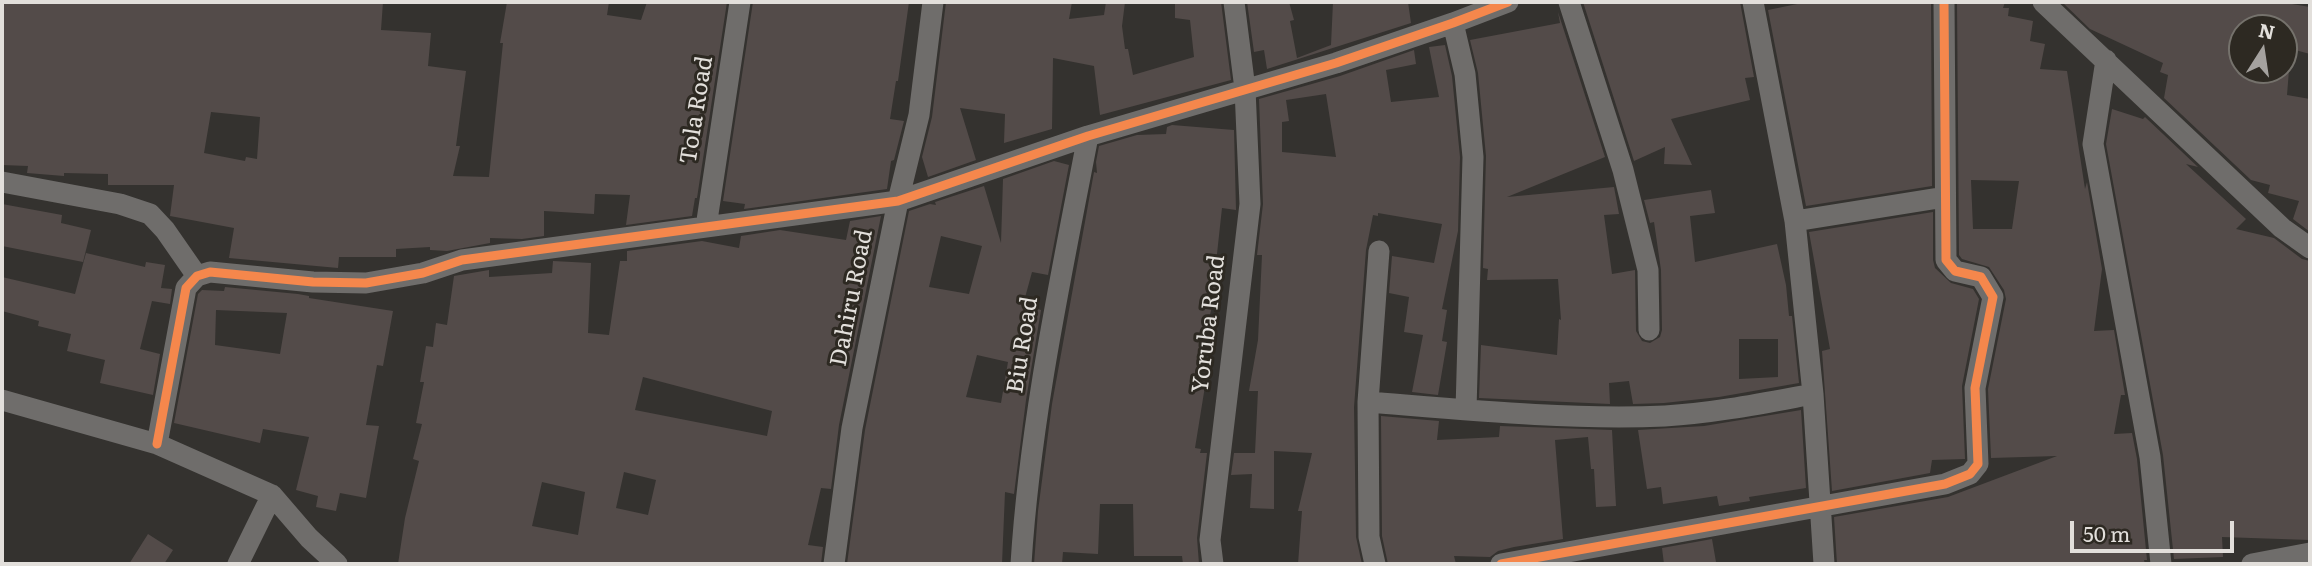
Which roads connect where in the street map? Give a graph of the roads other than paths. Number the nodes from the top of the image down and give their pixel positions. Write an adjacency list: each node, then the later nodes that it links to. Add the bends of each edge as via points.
1 (740, 2): 17 (street, Tola Road)
2 (933, 2): 15 (street, Dahiru Road, via 919,115)
3 (1234, 2): 11 (street, Yoruba Road)
4 (1508, 2): 9 (street)
5 (1569, 2): 21 (street, via 1623,170 1648,270)
6 (1753, 2): 16 (street)
7 (1944, 2): 14 (street)
8 (2043, 2): 10 (street)
9 (1453, 23): 11 (street); 25 (street, via 1465,74 1473,158)
10 (2106, 60): 18 (street, via 2282,228); 38 (street, via 2093,144 2150,457)
11 (1245, 89): 12 (street); 34 (street, Yoruba Road, via 1250,204 1210,540)
12 (1088, 136): 15 (street); 33 (street, Biu Road, via 1050,334 1025,503)
13 (2, 182): 20 (street, via 150,214)
14 (1945, 197): 16 (street); 28 (street, via 1946,260 1955,271 1981,277 1993,297 1975,388 1978,464 1970,474 1945,484)
15 (898, 201): 17 (street); 32 (street, Dahiru Road, via 852,428)
16 (1795, 221): 22 (street)
17 (706, 227): 20 (street, via 462,260 423,273 366,283 210,272)
18 (2310, 248)
19 (1379, 251): 24 (street)
20 (197, 276): 26 (street, via 186,288)
21 (1649, 330)
22 (1813, 394): 25 (street, via 1667,416); 28 (street)
23 (2, 400): 26 (street)
24 (1368, 402): 25 (street); 35 (street, via 1370,537)
25 (1466, 410)
26 (157, 444): 27 (street)
27 (272, 495): 30 (street); 31 (street)
28 (1820, 507): 36 (street); 37 (street)
29 (2310, 553): 39 (street)
30 (237, 564)
31 (337, 564)
32 (834, 564)
33 (1021, 564)
34 (1213, 564)
35 (1375, 564)
36 (1501, 564)
37 (1824, 564)
38 (2161, 564)
39 (2252, 564)

